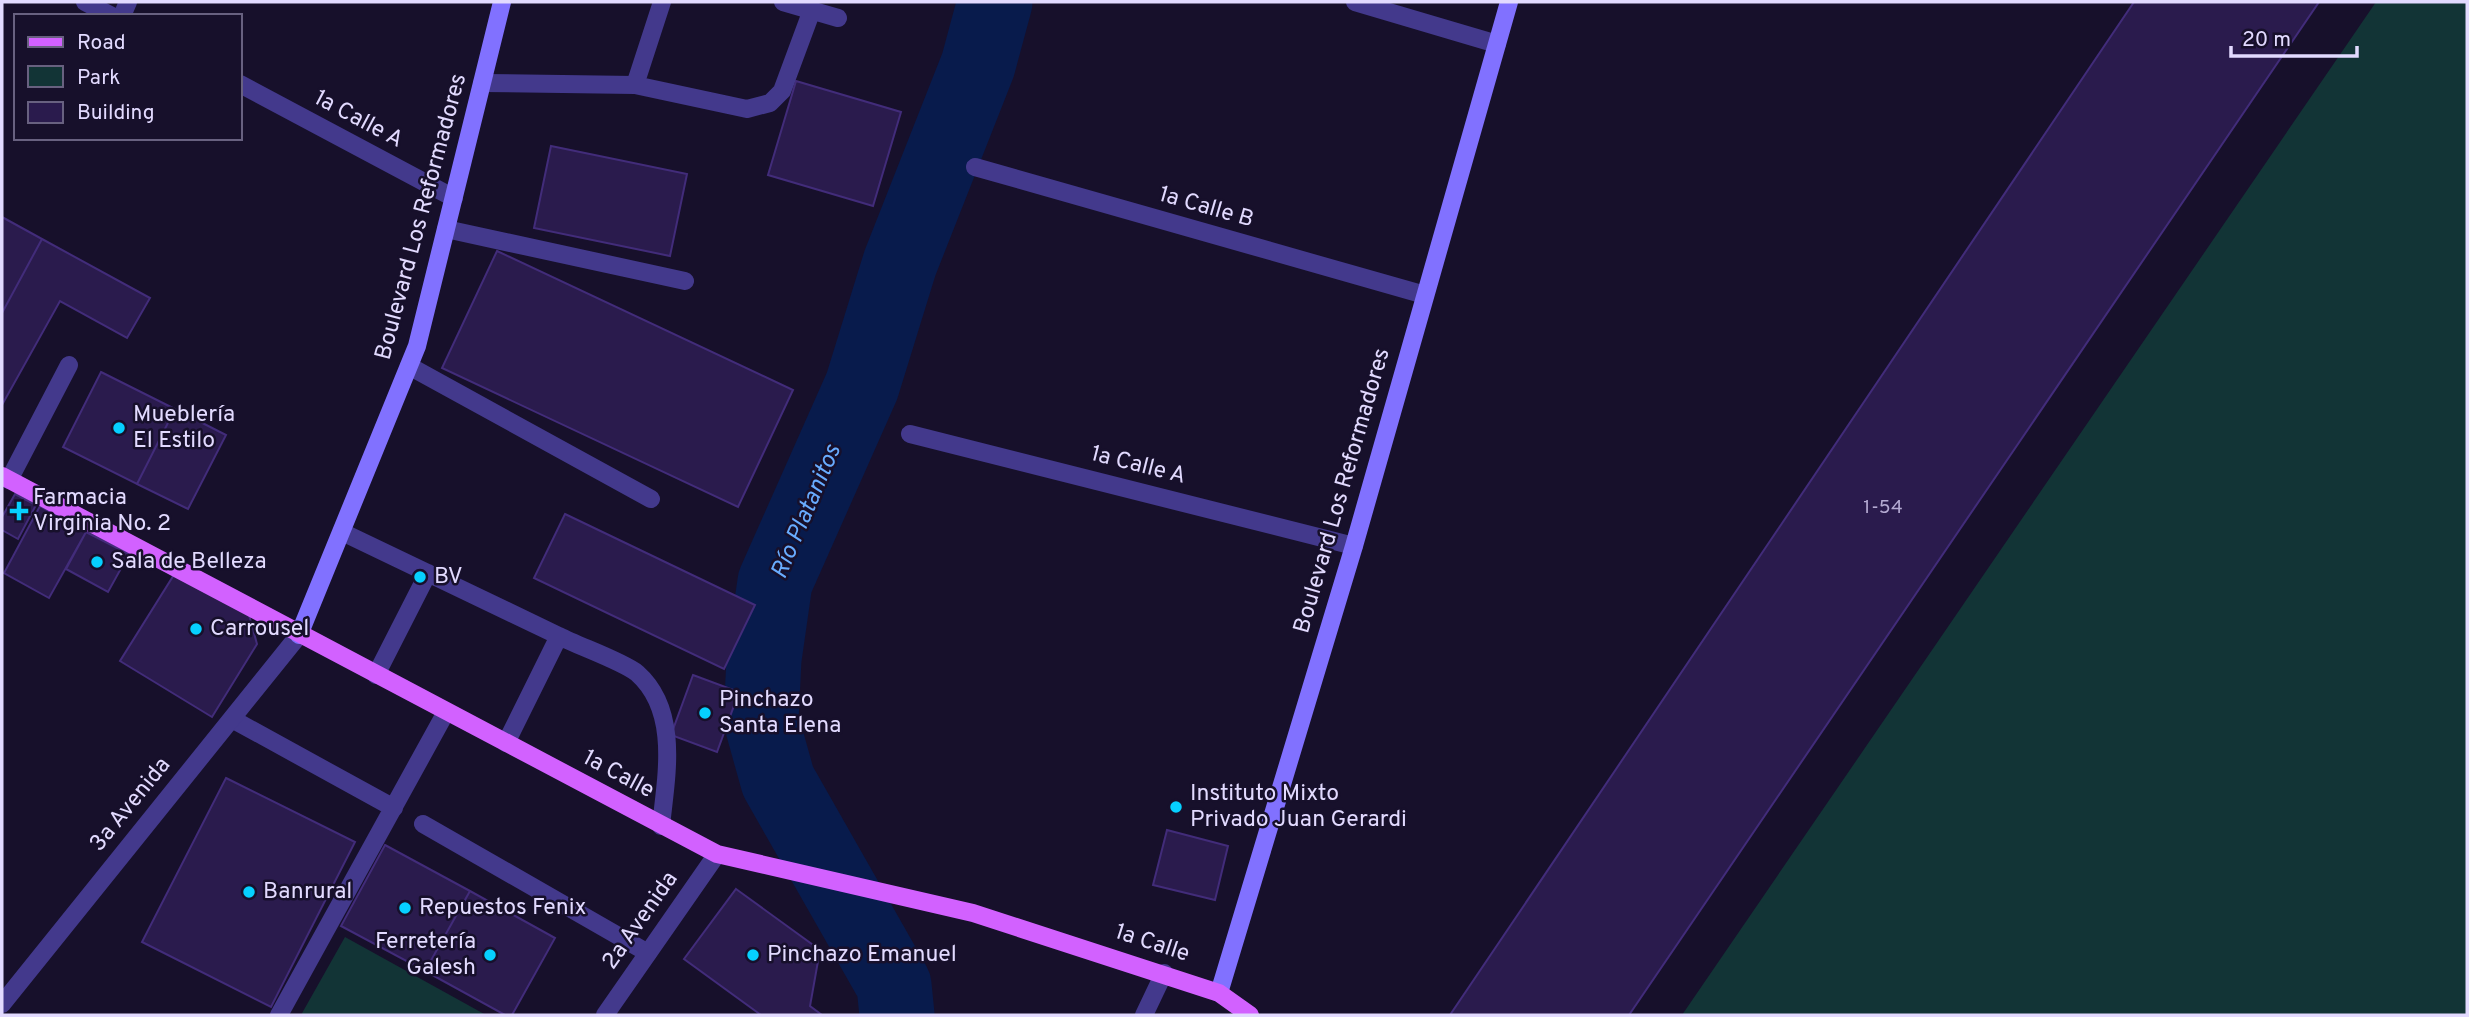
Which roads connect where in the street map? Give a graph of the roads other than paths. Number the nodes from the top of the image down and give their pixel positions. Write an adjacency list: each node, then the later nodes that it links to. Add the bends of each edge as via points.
1 (85, 2): 8 (street)
2 (502, 2): 11 (main road, Boulevard Los Reformadores)
3 (662, 2): 13 (street)
4 (783, 2): 7 (street)
5 (1355, 2): 10 (street)
6 (1509, 2): 10 (main road, Boulevard Los Reformadores)
7 (812, 10): 9 (street); 13 (street, via 782,91 770,103 747,109)
8 (108, 14)
9 (838, 18)
10 (1497, 44): 18 (main road, Boulevard Los Reformadores)
11 (482, 83): 13 (street); 15 (main road, Boulevard Los Reformadores)
12 (242, 85): 15 (street, 1a Calle A)
13 (635, 85)
14 (975, 167): 18 (street, 1a Calle B)
15 (454, 198): 16 (main road, Boulevard Los Reformadores)
16 (446, 229): 17 (street); 20 (main road, Boulevard Los Reformadores)
17 (685, 281)
18 (1425, 295): 25 (main road, Boulevard Los Reformadores)
19 (69, 365): 22 (street)
20 (409, 366): 23 (street); 24 (main road, Boulevard Los Reformadores)
21 (910, 435): 25 (street, 1a Calle A)
22 (5, 478): 27 (main road, 1a Calle)
23 (652, 499)
24 (342, 532): 26 (street); 27 (main road, Boulevard Los Reformadores)
25 (1354, 546): 39 (main road, Boulevard Los Reformadores)
26 (428, 573): 28 (street); 29 (street)
27 (299, 635): 29 (main road, 1a Calle); 31 (street, 3a Avenida)
28 (559, 636): 32 (street); 35 (street, via 636,673 652,693 663,717 668,751)
29 (376, 675): 30 (main road, 1a Calle)
30 (446, 712): 32 (main road, 1a Calle); 33 (street)
31 (232, 719): 33 (street); 40 (street, 3a Avenida)
32 (506, 743): 35 (main road, 1a Calle)
33 (394, 808): 41 (street)
34 (423, 824): 37 (street)
35 (661, 826): 36 (main road, 1a Calle)
36 (717, 854): 37 (street, 2a Avenida); 38 (main road, 1a Calle, via 973,913)
37 (648, 953): 42 (street, 2a Avenida)
38 (1164, 973): 39 (main road, 1a Calle); 43 (street)
39 (1219, 993): 44 (main road, 1a Calle)
40 (2, 1004)
41 (279, 1015)
42 (605, 1015)
43 (1144, 1015)
44 (1250, 1015)

